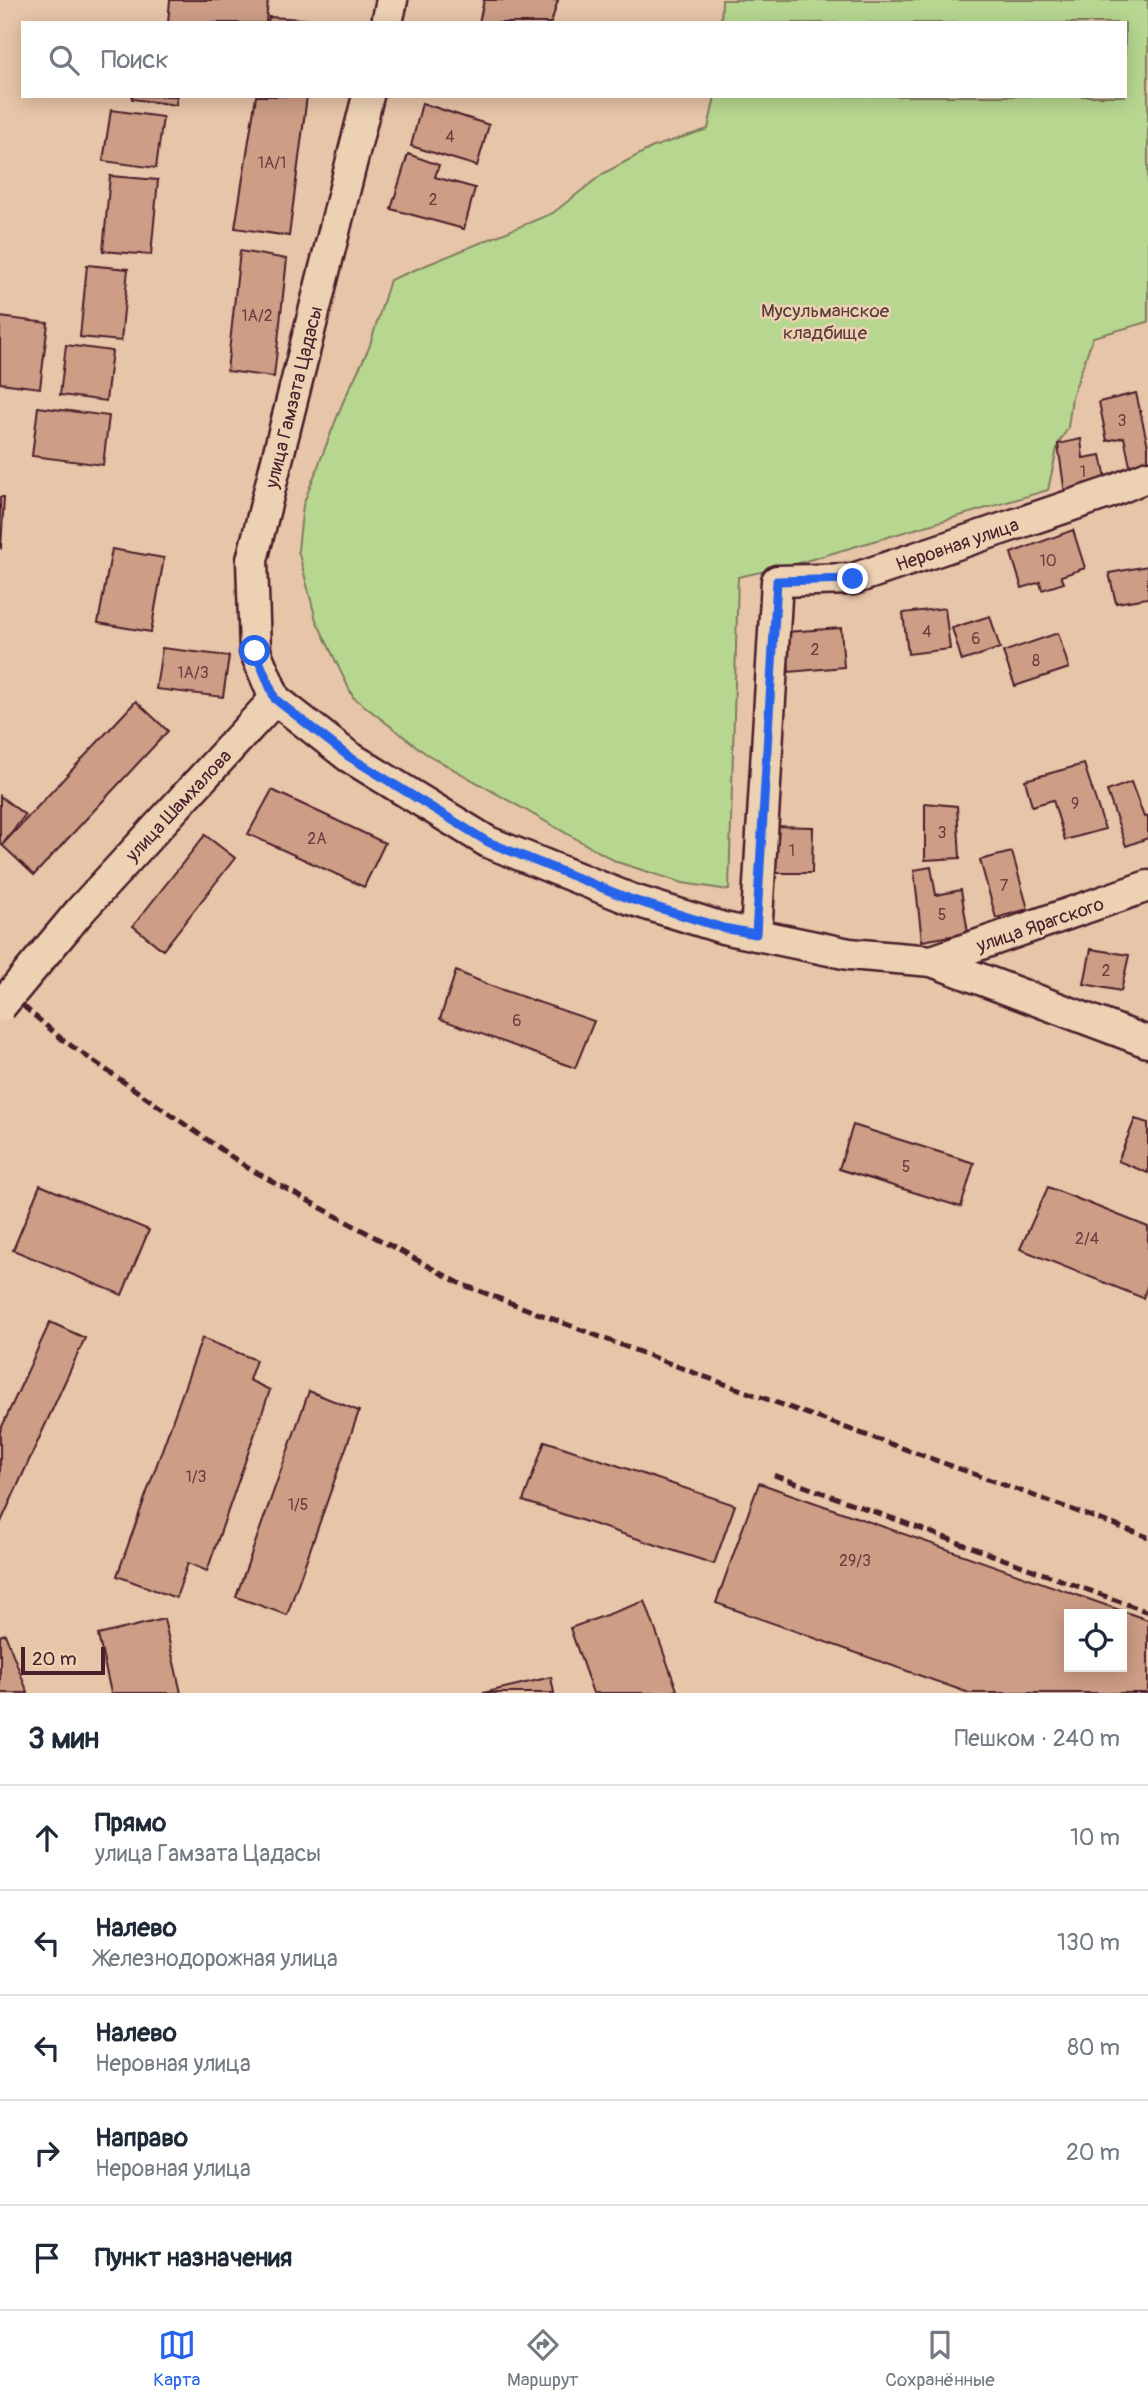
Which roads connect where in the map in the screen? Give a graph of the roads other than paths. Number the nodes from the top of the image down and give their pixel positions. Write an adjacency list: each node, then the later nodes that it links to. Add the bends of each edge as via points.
1 (393, 0): 2 (street)
2 (388, 21)
3 (368, 98): 5 (street, улица Гамзата Цадасы, via 253,560 255,651)
4 (1148, 475): 7 (street, Неровная улица, via 1108,493 853,579 777,581)
5 (275, 699): 7 (street, via 348,756 488,842 630,899); 9 (street, улица Шамхалова, bridge, via 80,911)
6 (1148, 886): 8 (street, улица Ярагского)
7 (756, 934): 8 (street, via 849,954)
8 (932, 961): 10 (street)
9 (0, 1007)
10 (1148, 1042)

